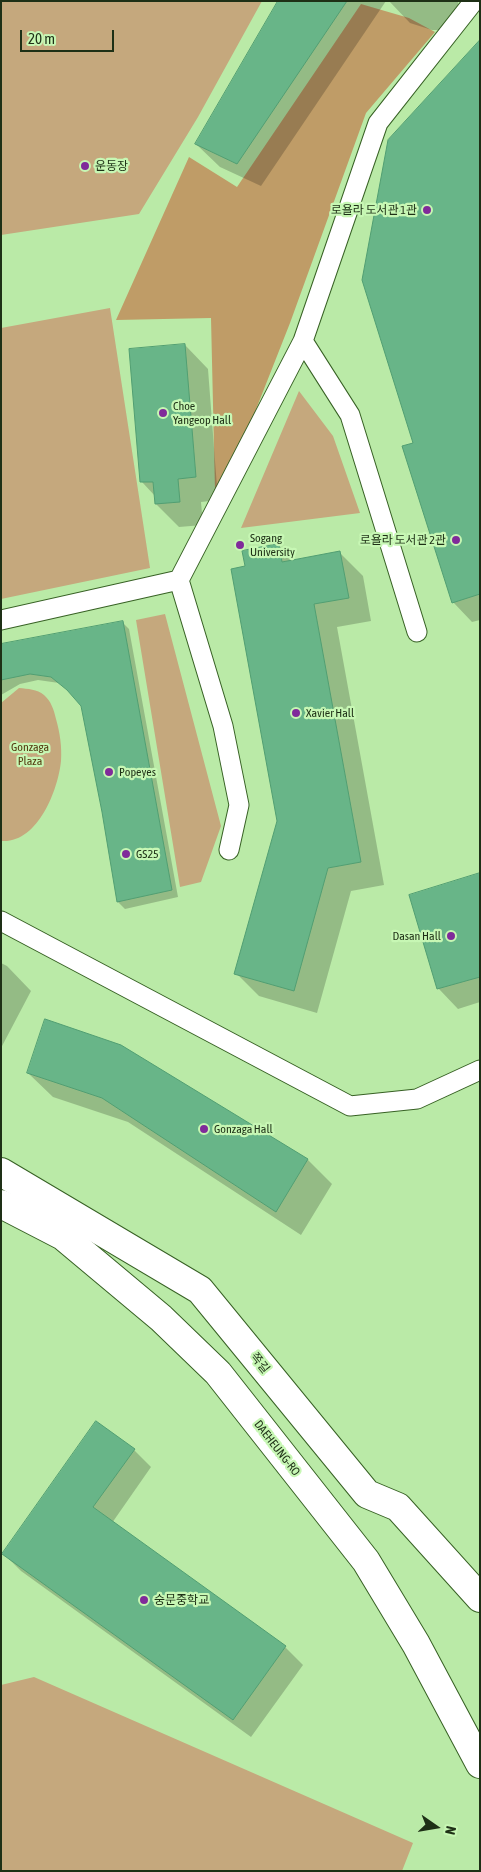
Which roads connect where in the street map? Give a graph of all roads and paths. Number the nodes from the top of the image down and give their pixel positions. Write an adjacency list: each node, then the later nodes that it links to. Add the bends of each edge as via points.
1 (474, 1): 2 (lane, via 378,122)
2 (303, 341): 3 (lane); 5 (lane, via 350,415)
3 (179, 580): 4 (lane); 6 (lane, via 223,726 239,805)
4 (1, 620)
5 (417, 632)
6 (229, 850)
7 (1, 922): 8 (lane, via 350,1106 417,1100)
8 (480, 1070)
9 (1, 1172): 11 (main road, 쪽길, via 200,1290 367,1494 398,1507)
10 (1, 1204): 12 (main road, DAEHEUNG-RO, via 63,1236 161,1318 218,1373 366,1561 416,1644)
11 (480, 1598)
12 (479, 1761)

